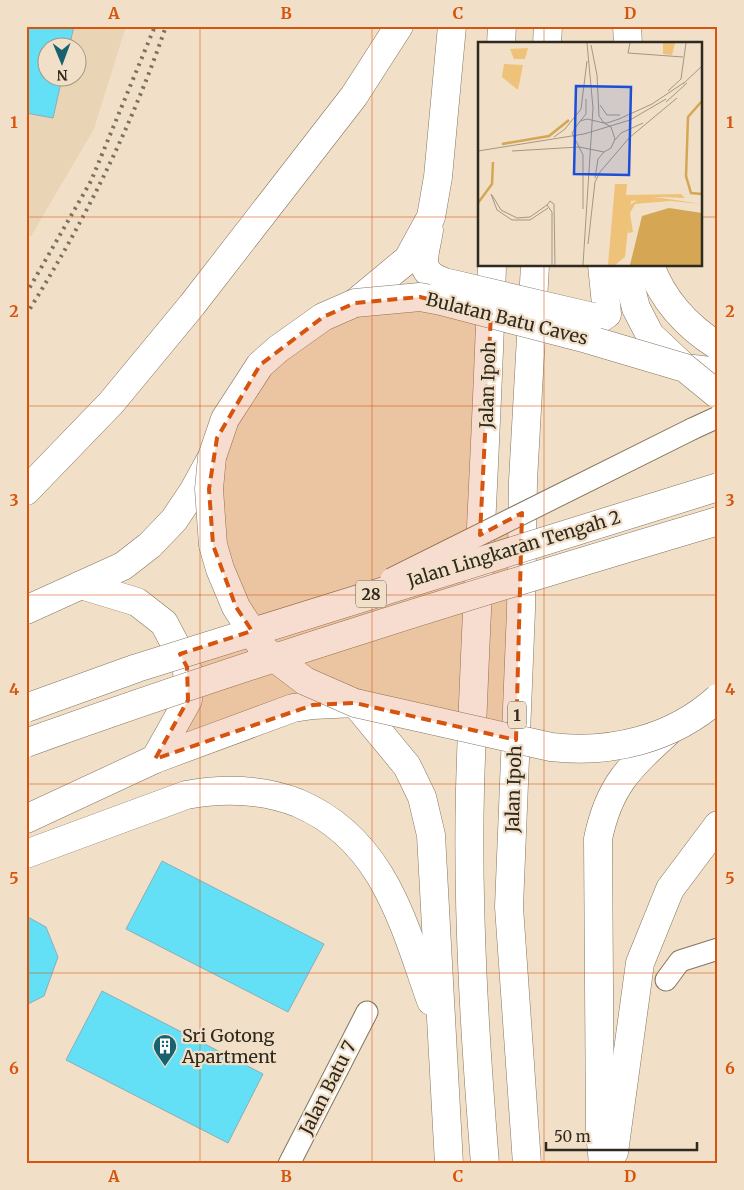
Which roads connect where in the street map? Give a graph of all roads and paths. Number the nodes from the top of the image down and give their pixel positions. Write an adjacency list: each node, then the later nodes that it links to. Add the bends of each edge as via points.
1 (399, 26): 23 (highway, via 354,96 192,305 111,403)
2 (452, 26): 9 (highway, via 438,178)
3 (502, 26): 6 (highway)
4 (548, 26): 7 (highway)
5 (628, 26): 8 (highway)
6 (501, 42)
7 (547, 42)
8 (628, 42)
9 (431, 217): 12 (highway, bridge, via 425,269 429,275 444,282 601,318 607,314); 15 (highway, via 408,259)
10 (492, 266): 43 (highway, Jalan Ipoh, via 488,425 479,550 470,790 474,1023)
11 (535, 266): 44 (highway, Jalan Ipoh / 1, via 523,482 509,907)
12 (602, 266)
13 (625, 266): 17 (highway, via 636,308 650,335)
14 (650, 266): 16 (highway, via 658,286 673,308 690,326)
15 (355, 303): 17 (highway, Bulatan Batu Caves, bridge, via 420,297 441,300); 21 (highway, Bulatan Batu Caves, bridge, via 322,317 260,365 226,419)
16 (718, 346)
17 (685, 368): 18 (highway); 19 (highway, Bulatan Batu Caves, bridge)
18 (718, 372)
19 (718, 395)
20 (718, 417): 26 (street, bridge)
21 (212, 458): 25 (highway, via 174,520 150,544 124,566); 29 (highway, Bulatan Batu Caves, bridge, via 208,489 213,545 236,607 263,649 305,681)
22 (718, 486): 26 (highway, Jalan Lingkaran Tengah 2 / 28, bridge)
23 (26, 491)
24 (718, 521): 32 (highway, Jalan Lingkaran Tengah 2 / 28, bridge, via 290,653)
25 (81, 585): 27 (highway); 33 (highway, via 137,602 164,623 187,667 188,700)
26 (348, 601): 30 (highway, Jalan Lingkaran Tengah 2 / 28, bridge, via 137,668)
27 (26, 610)
28 (718, 698): 31 (highway, Bulatan Batu Caves, bridge)
29 (354, 703): 31 (highway, Bulatan Batu Caves, bridge, via 542,745 579,750 622,745); 33 (highway, via 293,708); 40 (highway, via 395,749 422,797 431,835)
30 (26, 708)
31 (668, 732): 45 (highway, via 621,778 606,808 598,839 600,1131)
32 (26, 743)
33 (155, 758): 34 (highway)
34 (26, 819)
35 (718, 824): 46 (highway, via 670,889 640,963)
36 (26, 854): 40 (highway, via 170,800 203,792 256,791 314,810 354,839 379,873 395,905)
37 (718, 949): 38 (street, via 680,962)
38 (666, 980)
39 (367, 1012): 41 (street, Jalan Batu 7)
40 (441, 1031): 42 (highway)
41 (289, 1164)
42 (449, 1164)
43 (485, 1164)
44 (527, 1164)
45 (604, 1164)
46 (613, 1164)

